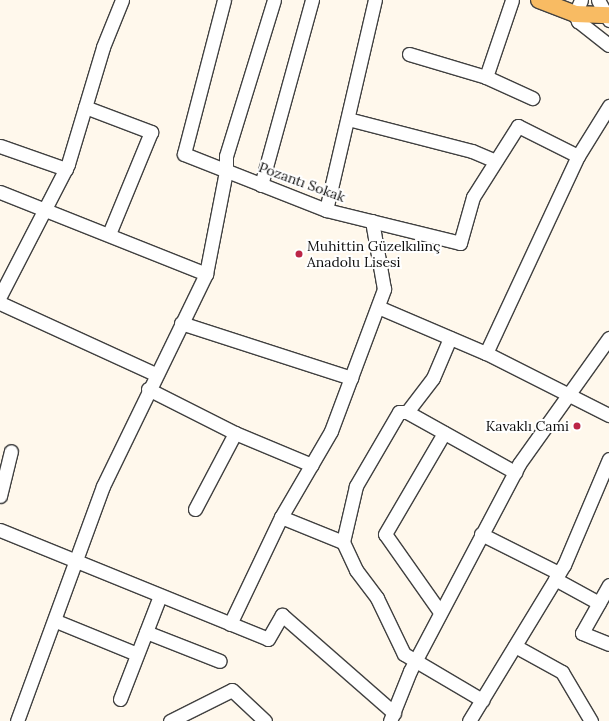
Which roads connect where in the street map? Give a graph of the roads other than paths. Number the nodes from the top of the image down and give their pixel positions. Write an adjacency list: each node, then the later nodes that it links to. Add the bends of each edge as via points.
1 (122, 0): 16 (street)
2 (224, 0): 22 (street, Pozantı Sokak, via 184,154)
3 (274, 0): 22 (street, via 226,156)
4 (312, 0): 23 (street)
5 (375, 0): 17 (street)
6 (512, 0): 13 (street)
7 (598, 0): 10 (street)
8 (545, 2): 9 (main road)
9 (579, 13): 10 (main road); 11 (street)
10 (608, 17)
11 (609, 45)
12 (409, 54): 13 (street)
13 (486, 77): 14 (street)
14 (532, 98)
15 (609, 106): 19 (street)
16 (85, 107): 21 (street); 28 (street, via 151,132)
17 (348, 119): 20 (street, via 472,150); 26 (street)
18 (0, 146): 21 (street)
19 (578, 156): 20 (street, via 518,126); 36 (street)
20 (495, 161): 27 (street, Pozantı Sokak, via 473,197 460,243)
21 (66, 169): 25 (street)
22 (226, 171): 23 (street, Pozantı Sokak); 29 (street)
23 (261, 185): 26 (street, Pozantı Sokak)
24 (0, 192): 25 (street)
25 (45, 210): 28 (street); 30 (street)
26 (326, 210): 27 (street, Pozantı Sokak)
27 (372, 221): 32 (street, via 384,289)
28 (109, 234): 29 (street)
29 (206, 274): 33 (street)
30 (0, 296)
31 (0, 303): 37 (street)
32 (378, 307): 34 (street); 38 (street)
33 (181, 323): 37 (street); 38 (street)
34 (450, 338): 36 (street); 41 (street, via 433,378)
35 (609, 338): 40 (street)
36 (486, 353): 40 (street)
37 (155, 374): 39 (street)
38 (351, 378): 47 (street, via 331,431)
39 (148, 389): 43 (street); 55 (street, via 103,486)
40 (569, 395): 42 (street); 48 (street)
41 (407, 412): 44 (street); 54 (street, via 399,412 356,486)
42 (609, 415)
43 (235, 433): 47 (street); 50 (street)
44 (444, 433): 48 (street); 60 (street, via 386,534)
45 (11, 451): 49 (street)
46 (609, 459): 56 (street)
47 (312, 464): 51 (street)
48 (515, 472): 53 (street)
49 (0, 496)
50 (195, 509)
51 (281, 517): 54 (street); 62 (street)
52 (0, 530): 55 (street)
53 (481, 534): 56 (street); 60 (street)
54 (343, 542): 68 (street, via 356,570 377,598 404,654)
55 (78, 562): 58 (street); 61 (street)
56 (557, 576): 59 (street); 65 (street)
57 (609, 585): 59 (street)
58 (160, 596): 62 (street); 63 (street)
59 (604, 600): 64 (street, via 582,633)
60 (440, 612): 68 (street)
61 (56, 621): 66 (street); 72 (street)
62 (230, 624): 71 (street, via 268,639 282,615)
63 (146, 632): 66 (street); 67 (street)
64 (609, 644)
65 (515, 646): 70 (street); 76 (street, via 562,672)
66 (137, 654): 69 (street)
67 (220, 661)
68 (415, 662): 70 (street); 71 (street)
69 (120, 699)
70 (482, 700): 75 (street)
71 (392, 717)
72 (17, 721)
73 (170, 721): 74 (street, via 232,690)
74 (265, 721)
75 (470, 721)
76 (591, 721)

